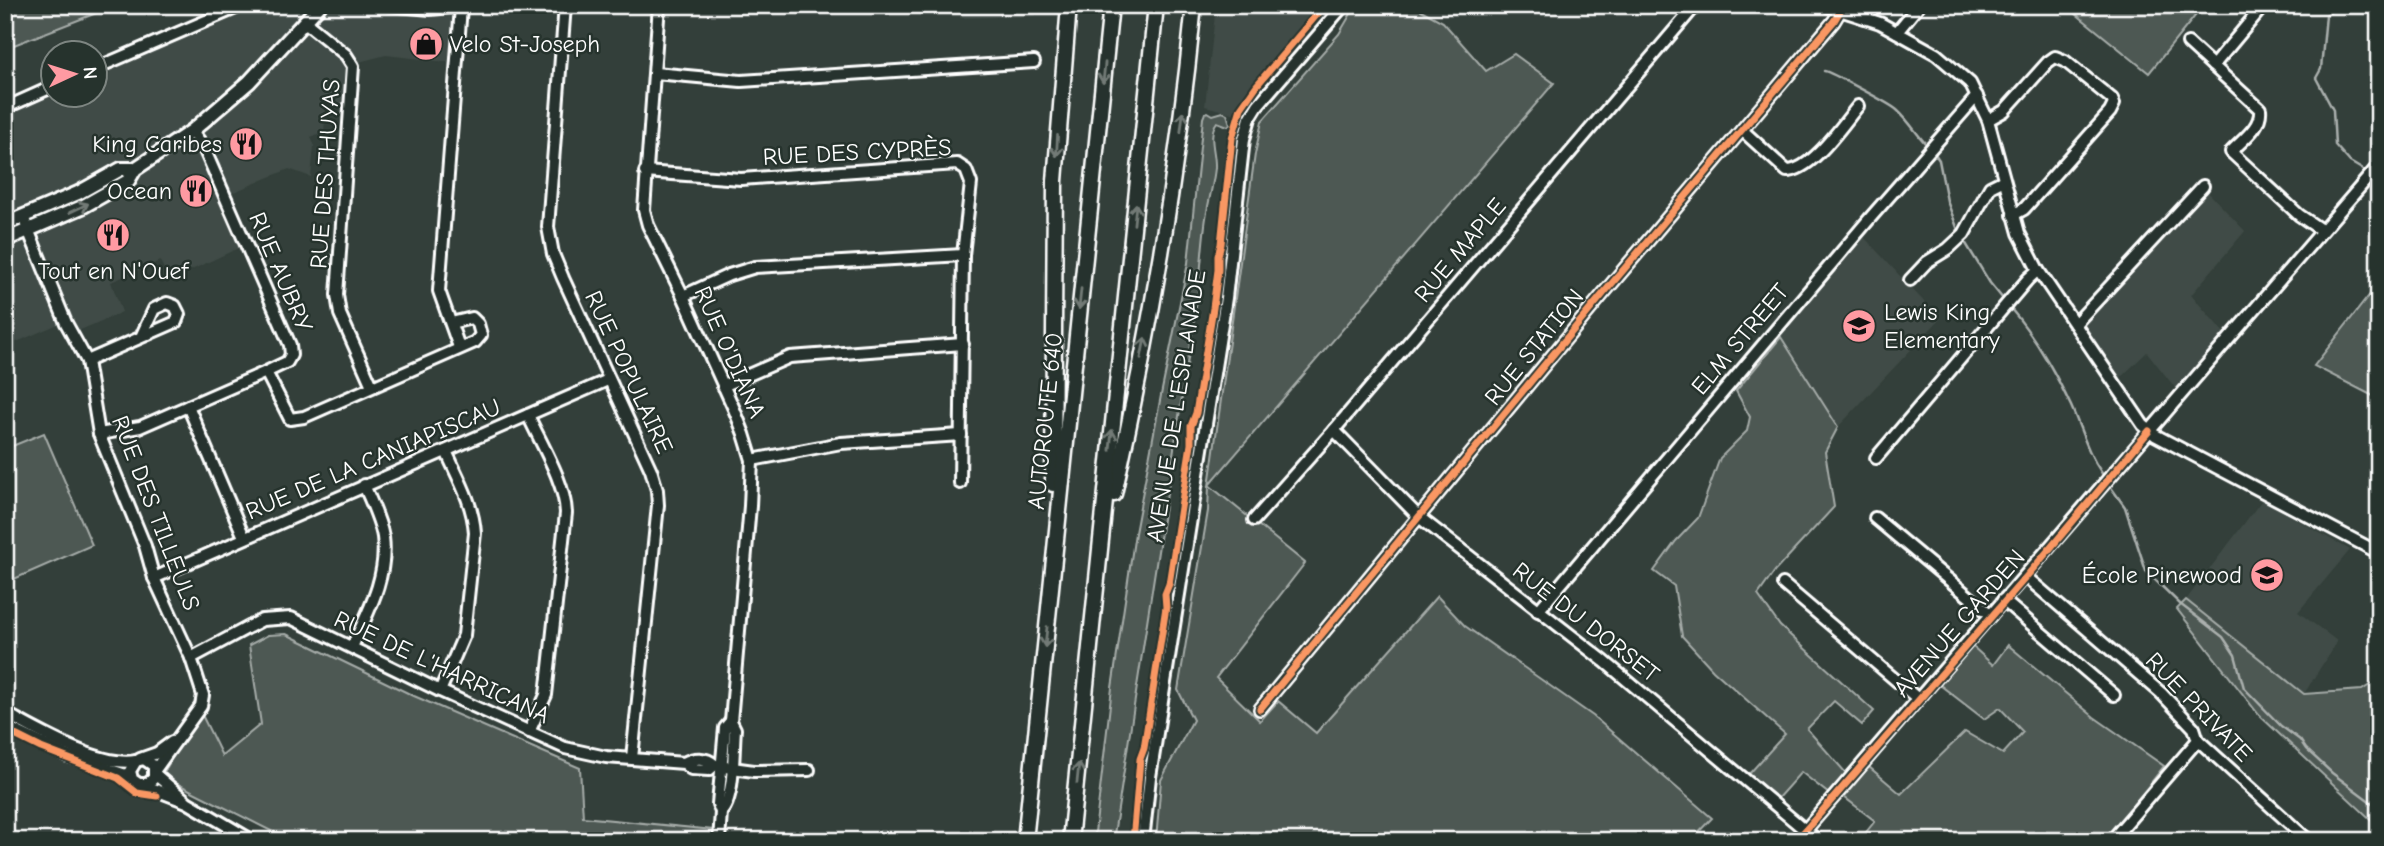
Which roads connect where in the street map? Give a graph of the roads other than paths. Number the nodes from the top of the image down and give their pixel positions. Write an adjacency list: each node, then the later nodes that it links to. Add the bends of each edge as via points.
1 (243, 5): 24 (street)
2 (320, 5): 19 (main road)
3 (388, 5): 17 (street)
4 (474, 5): 17 (street)
5 (565, 5): 56 (street, RUE POPULAIRE, via 548,228 553,254)
6 (659, 5): 26 (street, RUE O'DIANA)
7 (1069, 5): 76 (highway, one-way to 76, via 1055,181)
8 (1111, 5): 76 (highway, AUTOROUTE 640, one-way to 76)
9 (1156, 5): 75 (highway, one-way to 9)
10 (1194, 5): 75 (highway, one-way to 10, via 1171,200)
11 (1338, 5): 20 (street, AVENUE DE L'ESPLANADE)
12 (1344, 5): 20 (street, AVENUE DE L'ESPLANADE)
13 (1696, 5): 61 (street, RUE MAPLE)
14 (1824, 5): 18 (street)
15 (1919, 5): 21 (street)
16 (2264, 5): 25 (street)
17 (461, 7): 49 (street, via 439,291)
18 (1840, 10): 21 (street); 32 (street, RUE STATION)
19 (305, 22): 33 (main road, via 249,82); 57 (street, RUE DES THUYAS, via 353,66 337,295 340,314)
20 (1326, 27): 107 (street, AVENUE DE L'ESPLANADE, via 1258,105 1242,146 1226,298)
21 (1897, 32): 28 (street, via 1960,73)
22 (2188, 43): 25 (street)
23 (1034, 62): 26 (street, via 741,81)
24 (108, 63)
25 (2213, 66): 43 (street, via 2260,109 2261,118 2231,152)
26 (655, 73): 36 (street, RUE O'DIANA)
27 (38, 94): 30 (street)
28 (1977, 96): 31 (street); 81 (street, ELM STREET)
29 (1858, 106): 32 (street, via 1822,150 1793,171)
30 (5, 108)
31 (1988, 120): 37 (street); 39 (street, via 2004,111 2055,57 2114,104 2024,209)
32 (1742, 130): 70 (street, RUE STATION)
33 (192, 131): 35 (main road); 55 (street, RUE AUBRY, via 203,146 290,345 287,362)
34 (2379, 166): 43 (street, AVENUE GARDEN)
35 (135, 169): 40 (main road, via 121,170); 42 (main road, one-way to 35, via 103,196 128,181)
36 (645, 172): 45 (street, RUE DES CYPRÈS, via 741,179 957,164 966,170 971,183); 48 (street, RUE O'DIANA, via 644,210)
37 (2004, 180): 39 (street); 47 (street, via 1988,190 1964,234)
38 (2203, 186): 50 (street)
39 (2013, 215): 46 (street)
40 (23, 217): 41 (main road); 42 (street, RUE DES TILLEULS)
41 (5, 224)
42 (29, 230): 44 (main road); 54 (street, RUE DES TILLEULS, via 66,323)
43 (2321, 230): 62 (street, AVENUE GARDEN)
44 (5, 240)
45 (963, 255): 48 (street, via 755,267); 52 (street, RUE DES CYPRÈS)
46 (2038, 270): 50 (street); 66 (street)
47 (1910, 280)
48 (683, 296): 58 (street, RUE O'DIANA)
49 (451, 323): 53 (street); 53 (street, via 472,318 478,324 481,335)
50 (2075, 324): 62 (street)
51 (141, 337): 54 (street)
52 (963, 344): 58 (street, via 790,357); 64 (street, RUE DES CYPRÈS)
53 (459, 347): 57 (street)
54 (87, 361): 63 (street, RUE DES TILLEULS)
55 (266, 372): 57 (street, via 290,419); 59 (street, RUE AUBRY)
56 (608, 380): 60 (street, RUE DE LA CANIAPISCAU); 94 (street, RUE POPULAIRE, via 651,470 658,505)
57 (372, 386)
58 (723, 386): 67 (street, RUE O'DIANA)
59 (188, 406): 63 (street, RUE AUBRY, via 140,427); 73 (street)
60 (528, 415): 65 (street, RUE DE LA CANIAPISCAU); 91 (street, via 566,500 546,695)
61 (1334, 430): 70 (street, RUE DU DORSET); 72 (street, RUE MAPLE)
62 (2149, 431): 74 (street); 77 (street, AVENUE GARDEN)
63 (99, 434): 78 (street, RUE DES TILLEULS)
64 (961, 435): 67 (street, via 841,443); 68 (street, RUE DES CYPRÈS)
65 (446, 451): 69 (street, RUE DE LA CANIAPISCAU); 85 (street, via 470,502 475,533 464,635)
66 (1876, 458)
67 (751, 460): 96 (street, RUE O'DIANA)
68 (960, 483)
69 (364, 485): 73 (street, RUE DE LA CANIAPISCAU); 83 (street, via 383,536 384,556 379,587)
70 (1419, 517): 81 (street, RUE DU DORSET); 88 (street, RUE STATION)
71 (1875, 518): 82 (street)
72 (1254, 520)
73 (244, 537): 78 (street, RUE DE LA CANIAPISCAU)
74 (2379, 552)
75 (1099, 557): 106 (highway, one-way to 75)
76 (1053, 569): 105 (highway, AUTOROUTE 640, one-way to 105)
77 (2026, 576): 80 (street, AVENUE GARDEN); 92 (street, RUE PRIVATE, via 2161,693 2194,729)
78 (155, 578): 84 (street, RUE DES TILLEULS)
79 (1783, 584): 87 (street)
80 (2003, 600): 82 (street, AVENUE GARDEN); 86 (street)
81 (1538, 611): 102 (street, RUE DU DORSET)
82 (1991, 615): 87 (street, AVENUE GARDEN)
83 (352, 647): 84 (street, RUE DE L'HARRICANA, via 291,618 279,618 262,620); 85 (street, RUE DE L'HARRICANA)
84 (191, 658): 93 (street, RUE DES TILLEULS, via 203,695 201,706)
85 (440, 691): 91 (street, RUE DE L'HARRICANA)
86 (2114, 695)
87 (1918, 699): 102 (street, AVENUE GARDEN)
88 (1260, 709)
89 (5, 713): 95 (street, via 82,751 124,763)
90 (5, 726): 99 (street)
91 (528, 732): 94 (street, RUE DE L'HARRICANA, via 565,748)
92 (2198, 740): 110 (street); 111 (street, RUE PRIVATE)
93 (174, 741): 95 (street, RUE DES TILLEULS); 98 (street, RUE DES TILLEULS)
94 (632, 758): 96 (street, RUE DE L'HARRICANA, via 684,763 691,769)
95 (138, 760): 98 (street, via 151,763); 99 (street, via 130,771)
96 (723, 766): 97 (street, RUE DE L'HARRICANA, via 754,771); 104 (street, RUE O'DIANA)
97 (809, 770)
98 (155, 772): 100 (street, via 151,782); 101 (street)
99 (132, 779): 100 (street)
100 (143, 785): 101 (street)
101 (187, 802): 103 (street)
102 (1805, 830): 108 (street, AVENUE GARDEN); 109 (street, RUE DU DORSET)
103 (253, 841)
104 (719, 841)
105 (1025, 841)
106 (1070, 841)
107 (1143, 841)
108 (1796, 841)
109 (1818, 841)
110 (2111, 841)
111 (2309, 841)

